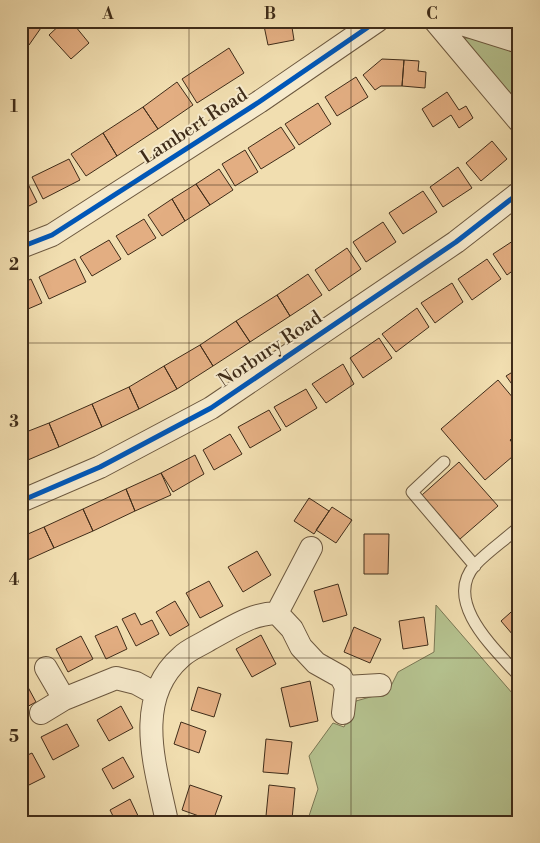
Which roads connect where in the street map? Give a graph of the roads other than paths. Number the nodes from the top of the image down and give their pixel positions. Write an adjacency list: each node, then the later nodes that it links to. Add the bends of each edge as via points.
1 (377, 21): 7 (street, Lambert Road, via 259,102 52,235)
2 (435, 21): 5 (street)
3 (452, 21): 4 (street)
4 (519, 42)
5 (519, 121)
6 (519, 193): 9 (street, Norbury Road, via 456,242 211,408 100,467)
7 (21, 247)
8 (444, 462): 12 (lane, via 412,492)
9 (21, 500)
10 (519, 527): 12 (lane)
11 (310, 548): 13 (street)
12 (475, 566): 15 (lane, via 468,578 469,614)
13 (276, 613): 17 (street, via 292,629 301,647 316,662 341,677); 18 (street, via 258,614 181,656)
14 (46, 668): 19 (street)
15 (519, 676)
16 (380, 686): 17 (street)
17 (346, 687): 21 (street)
18 (156, 694): 19 (street, via 136,683 116,678); 22 (street, via 151,712 152,746)
19 (64, 699): 20 (street)
20 (41, 713)
21 (343, 713)
22 (167, 822)

